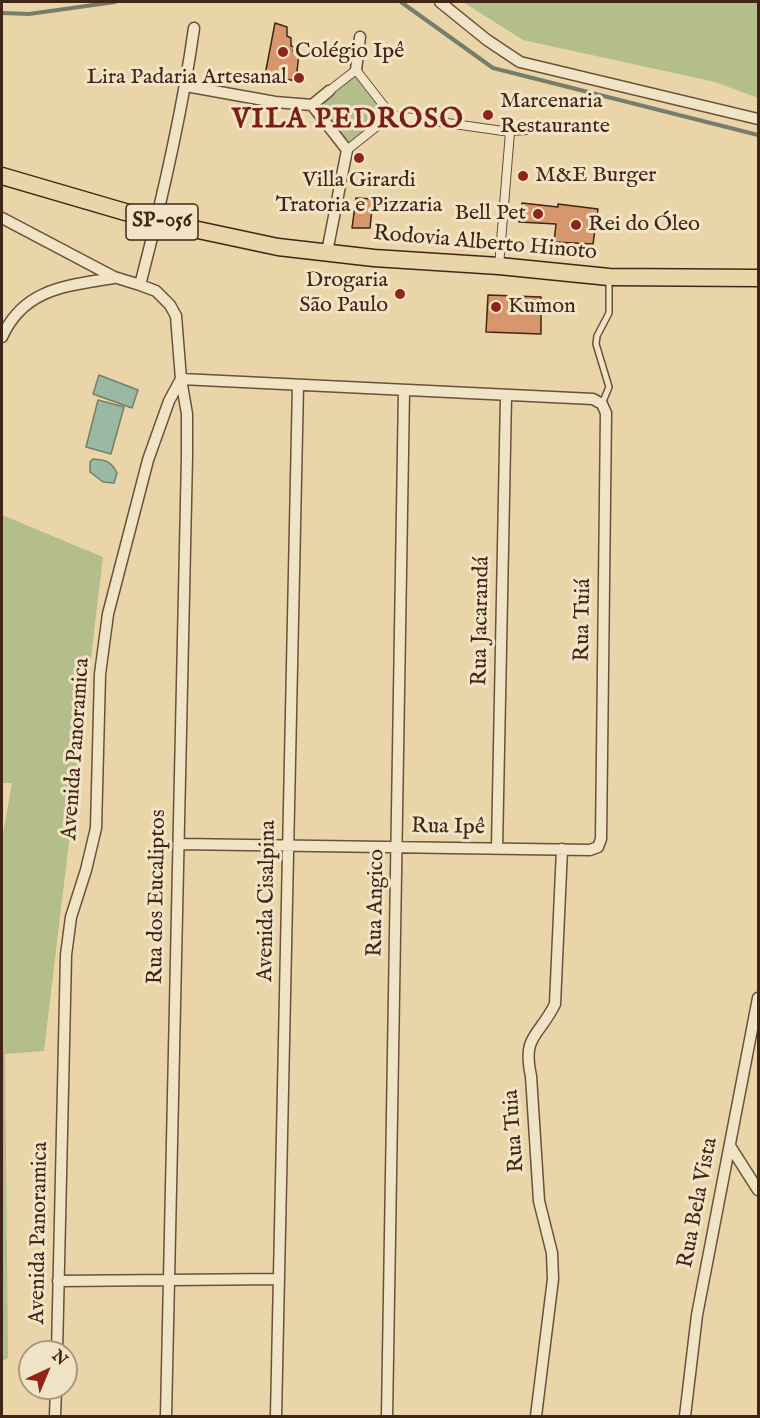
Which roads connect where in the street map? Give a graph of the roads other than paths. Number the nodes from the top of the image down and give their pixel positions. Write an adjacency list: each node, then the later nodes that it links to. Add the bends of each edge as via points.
1 (440, 2): 9 (street, via 520,62)
2 (194, 28): 5 (street)
3 (360, 36): 4 (street)
4 (356, 70): 6 (street); 8 (street)
5 (186, 86): 7 (street); 15 (street)
6 (329, 91): 7 (street)
7 (312, 105): 12 (street)
8 (391, 115): 11 (street); 12 (street)
9 (759, 119)
10 (527, 131): 11 (lane)
11 (510, 132): 17 (street)
12 (347, 150): 16 (street)
13 (2, 176): 15 (main road, Rodovia Alberto Hinoto / SP-056)
14 (2, 218): 19 (street)
15 (156, 221): 16 (main road, Rodovia Alberto Hinoto / SP-056, via 278,247); 21 (street)
16 (327, 252): 17 (main road, Rodovia Alberto Hinoto / SP-056)
17 (499, 266): 18 (main road, Rodovia Alberto Hinoto / SP-056)
18 (609, 277): 20 (main road, Rodovia Alberto Hinoto / SP-056); 28 (lane, via 609,313 596,344 609,387)
19 (114, 278): 21 (street); 22 (street, via 44,292)
20 (759, 278)
21 (140, 285): 24 (street, via 156,291 176,316)
22 (4, 324): 23 (street)
23 (2, 337)
24 (181, 379): 25 (street); 30 (street, Rua dos Eucaliptos, via 187,425); 40 (street, Avenida Panoramica, via 148,460 108,614 100,674 96,828 71,917 66,955)
25 (298, 386): 26 (street); 31 (street, Avenida Cisalpina)
26 (404, 390): 27 (street); 32 (street, Rua Angico)
27 (506, 396): 28 (street, via 593,399); 33 (street, Rua Jacarandá)
28 (602, 404): 29 (street, Rua Tuiá, via 606,413)
29 (601, 839): 34 (street, Rua Ipê, via 598,847 590,850)
30 (179, 844): 31 (street, Rua Ipê); 38 (street, Rua dos Eucaliptos)
31 (289, 845): 32 (street, Rua Ipê); 39 (street, Avenida Cisalpina)
32 (397, 846): 33 (street, Rua Ipê); 46 (street, Rua Angico)
33 (497, 848): 34 (street, Rua Ipê)
34 (562, 849): 47 (street, Rua Tuia, via 555,1004 530,1042 527,1058 539,1201 552,1253 553,1279)
35 (759, 998): 36 (street, Rua Bela Vista)
36 (730, 1146): 37 (street); 48 (street, Rua Bela Vista, via 697,1315)
37 (759, 1190)
38 (169, 1279): 39 (street); 40 (street); 44 (street, Rua dos Eucaliptos)
39 (279, 1279): 45 (street, Avenida Cisalpina)
40 (58, 1281): 41 (street, Avenida Panoramica)
41 (57, 1340)
42 (56, 1400): 43 (street)
43 (55, 1416)
44 (166, 1416)
45 (276, 1416)
46 (387, 1416)
47 (536, 1416)
48 (685, 1416)

